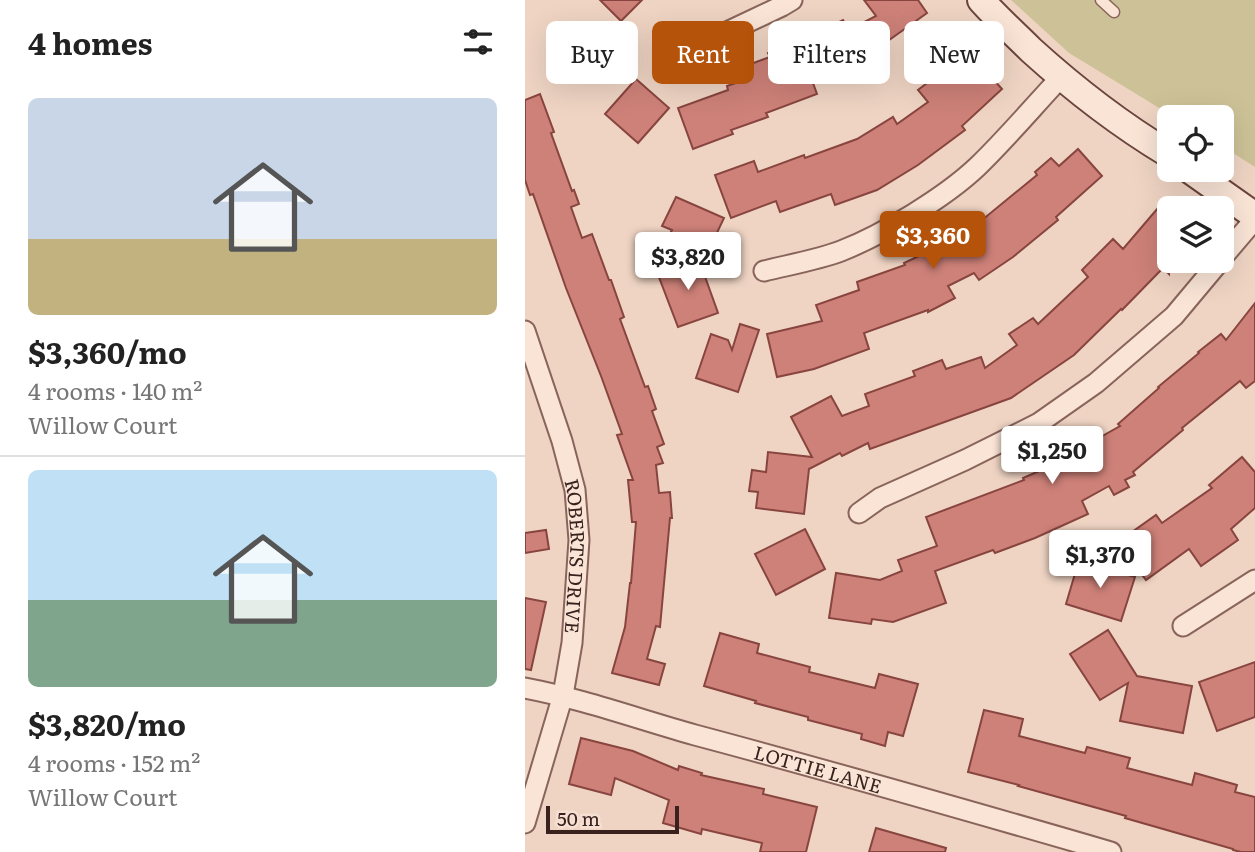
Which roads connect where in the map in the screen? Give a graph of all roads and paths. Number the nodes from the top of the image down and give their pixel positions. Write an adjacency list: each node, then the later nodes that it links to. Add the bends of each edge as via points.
1 (792, 0): 5 (street)
2 (981, 0): 6 (street)
3 (1101, 0): 4 (lane)
4 (1114, 12)
5 (750, 21)
6 (1061, 77): 7 (street); 11 (street, via 977,167 930,203 840,251)
7 (1157, 147)
8 (1207, 182): 9 (street)
9 (1255, 218): 10 (street)
10 (1234, 244)
11 (764, 271)
12 (1210, 273): 14 (street, via 1174,316 1096,383 1039,423 880,498)
13 (525, 331): 18 (street, ROBERTS DRIVE, via 575,490 579,540 572,643)
14 (859, 513)
15 (1255, 580): 16 (street)
16 (1183, 626)
17 (525, 688): 18 (street, LOTTIE LANE)
18 (563, 695): 19 (street, ROBERTS DRIVE); 20 (street, LOTTIE LANE)
19 (525, 823)
20 (1111, 852)

